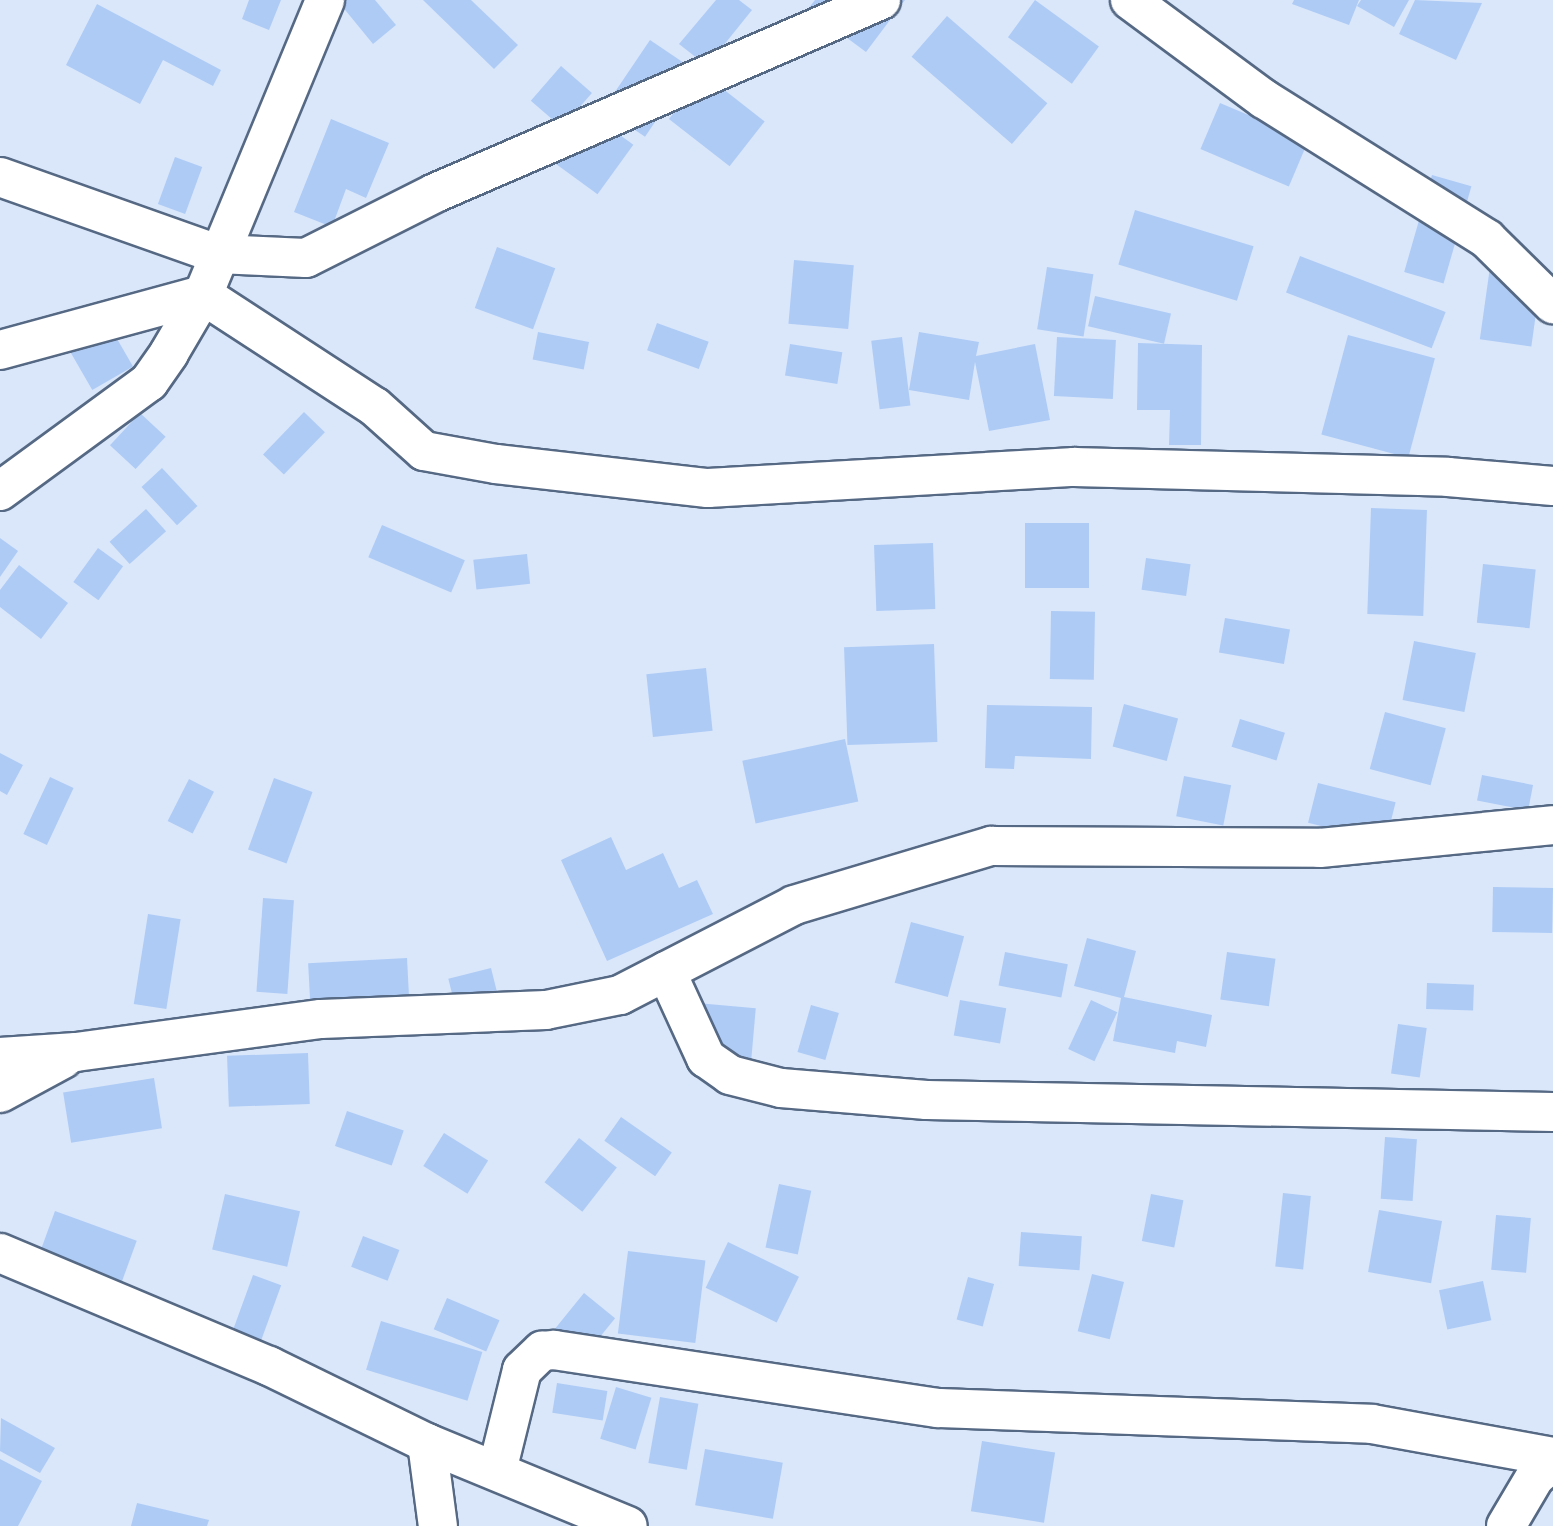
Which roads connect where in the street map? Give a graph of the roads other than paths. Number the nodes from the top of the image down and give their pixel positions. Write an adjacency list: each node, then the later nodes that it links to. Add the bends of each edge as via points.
1 (325, 0): 5 (street)
2 (881, 0): 5 (street, via 435,193 306,258)
3 (1130, 0): 7 (street, via 1264,99 1487,239)
4 (0, 177): 5 (street)
5 (218, 254): 6 (street)
6 (203, 295): 8 (street); 9 (street, via 375,407 424,451 496,464 708,488 1074,467 1448,477); 10 (street, via 149,382)
7 (1553, 304)
8 (0, 350)
9 (1553, 486)
10 (0, 491)
11 (1553, 825): 12 (street, via 1320,848 991,846 793,905)
12 (666, 971): 13 (street, via 620,995 546,1010 321,1019); 16 (street, via 706,1058 730,1075 780,1088 927,1100)
13 (76, 1052): 14 (street); 15 (street)
14 (0, 1058)
15 (0, 1093)
16 (1553, 1112)
17 (0, 1253): 18 (street, via 269,1366)
18 (427, 1443): 20 (street); 21 (street)
19 (1553, 1460): 20 (street, via 1373,1424 938,1408 554,1350 542,1351 522,1370); 23 (street, via 1535,1477)
20 (497, 1471): 22 (street)
21 (438, 1526)
22 (628, 1526)
23 (1506, 1526)

